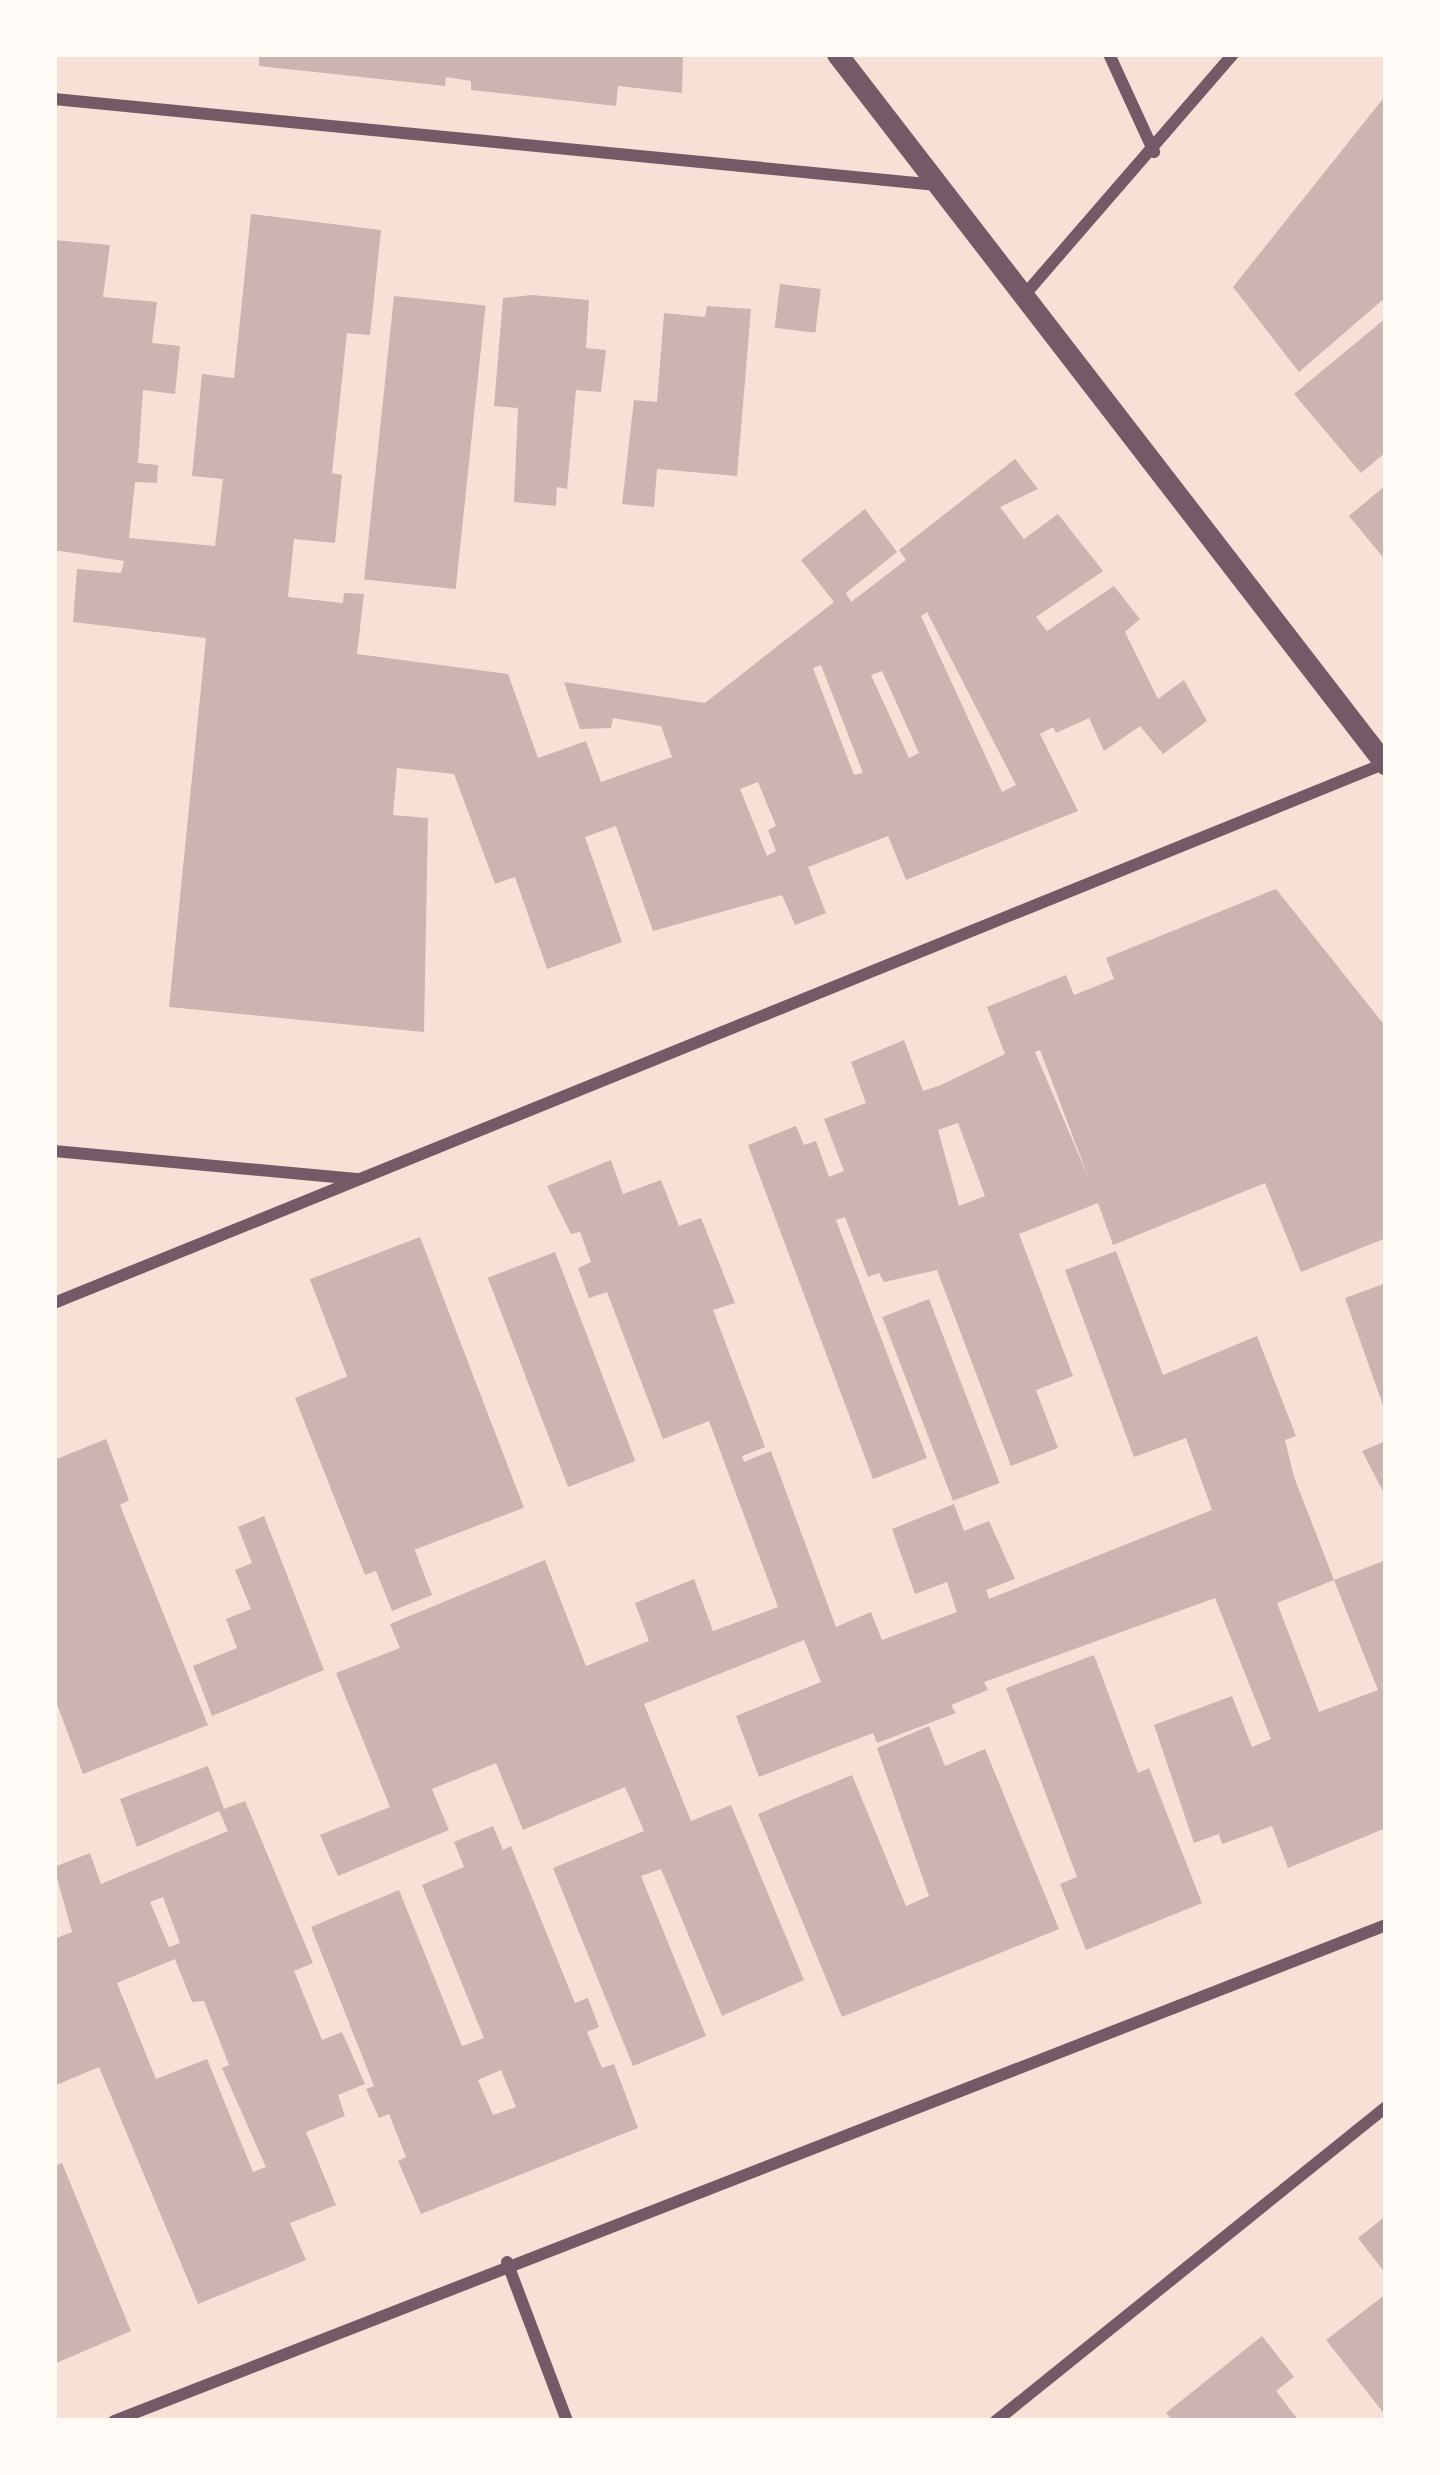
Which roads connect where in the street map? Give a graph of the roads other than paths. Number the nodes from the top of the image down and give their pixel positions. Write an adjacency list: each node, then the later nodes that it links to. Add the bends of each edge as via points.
1 (837, 54): 6 (street)
2 (1109, 54): 5 (street)
3 (1233, 54): 5 (street)
4 (54, 99): 6 (street)
5 (1154, 152): 7 (street)
6 (945, 186): 7 (street)
7 (1028, 292): 8 (street)
8 (1386, 763): 10 (street)
9 (54, 1151): 10 (street)
10 (363, 1180): 11 (street)
11 (54, 1303)
12 (1386, 1925): 14 (street)
13 (1386, 2107): 17 (street)
14 (507, 2262): 15 (street); 16 (street)
15 (114, 2421)
16 (567, 2421)
17 (996, 2421)

